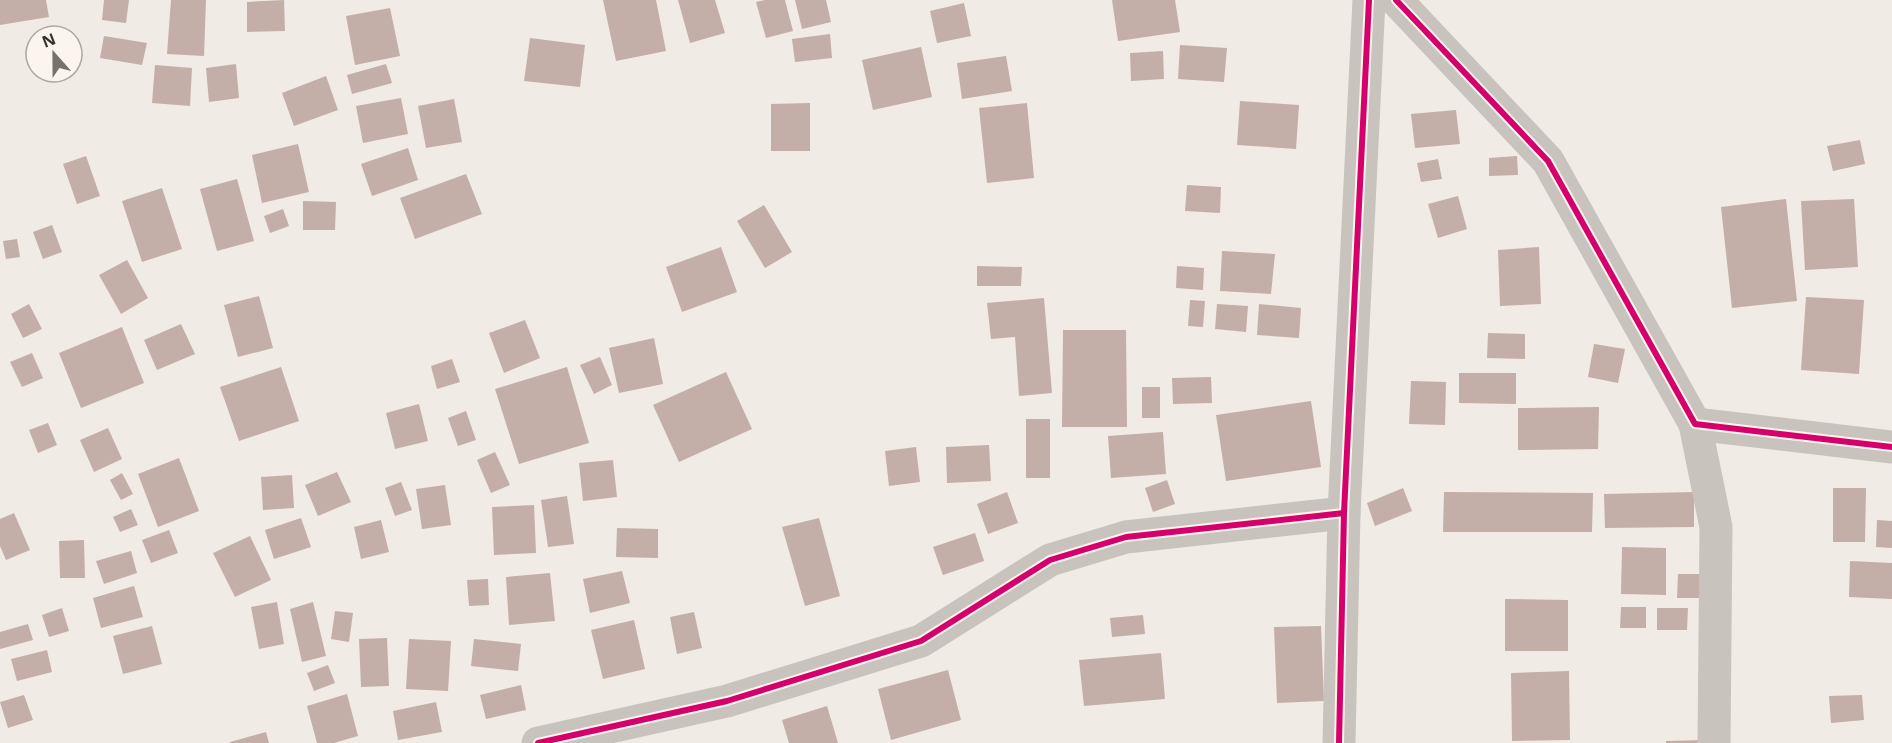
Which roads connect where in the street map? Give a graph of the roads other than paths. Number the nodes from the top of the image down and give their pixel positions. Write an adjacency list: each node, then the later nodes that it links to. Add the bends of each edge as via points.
1 (1369, 0): 5 (street)
2 (1396, 0): 3 (street, via 1548,161)
3 (1695, 424): 4 (street); 8 (street, via 1716,527)
4 (1892, 447)
5 (1344, 513): 6 (street, via 1126,537 1050,560 921,641 727,701); 7 (street)
6 (538, 743)
7 (1339, 743)
8 (1714, 743)

